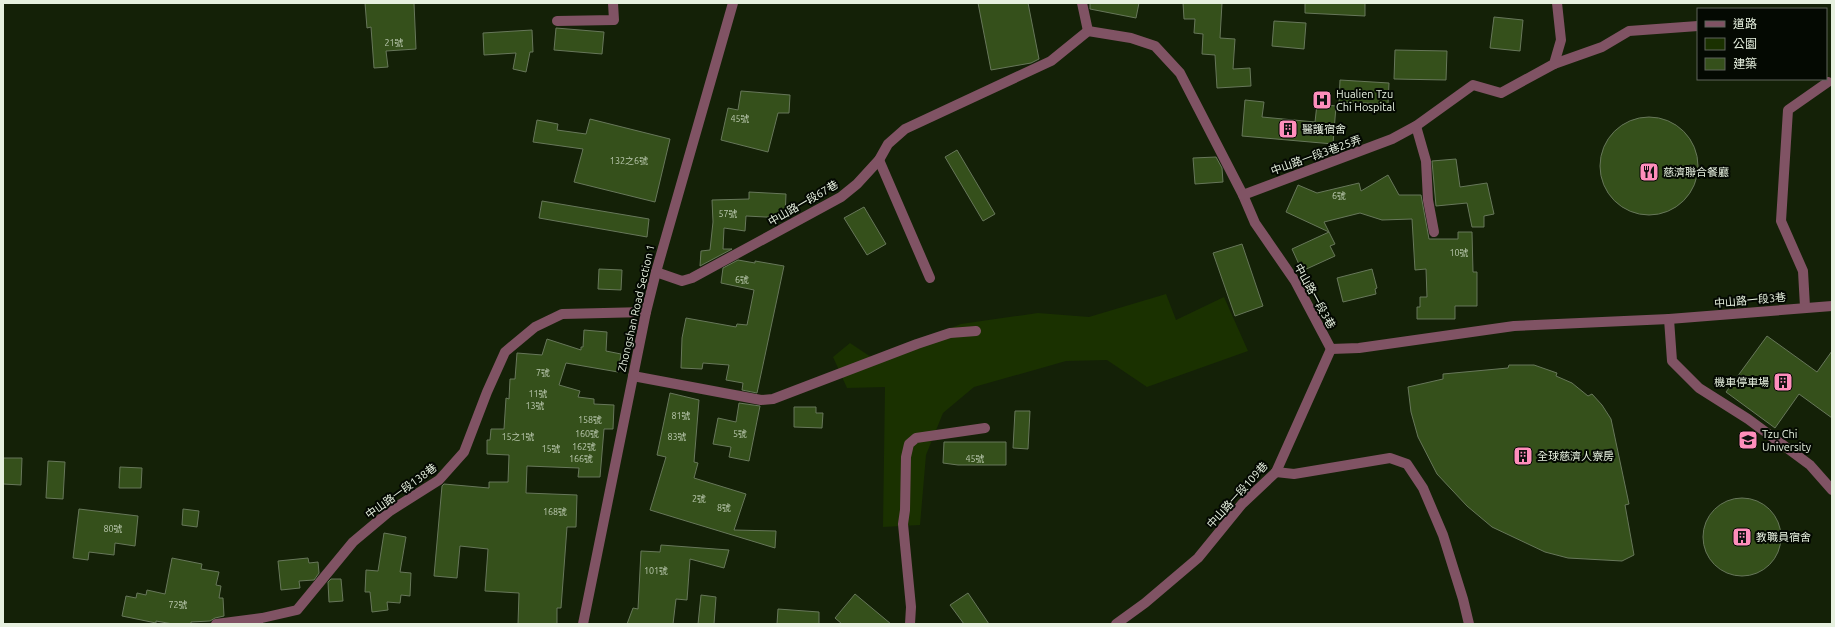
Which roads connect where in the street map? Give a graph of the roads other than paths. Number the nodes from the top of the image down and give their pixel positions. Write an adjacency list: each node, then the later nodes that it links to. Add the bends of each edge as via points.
1 (613, 3): 5 (street, via 614,20)
2 (733, 3): 14 (street, Zhongshan Road Section 1)
3 (1082, 3): 7 (street)
4 (1557, 3): 8 (street, via 1561,40)
5 (557, 21)
6 (1697, 26): 8 (street, via 1629,32 1602,47)
7 (1088, 31): 11 (street, 中山路一段67巷, via 1051,60 905,129 888,144); 12 (street, 中山路一段3巷, via 1131,38 1155,46 1180,73)
8 (1554, 64): 10 (street, 中山路一段3巷25弄, via 1501,93 1473,85)
9 (1828, 80): 17 (street, via 1788,110 1781,221 1803,272)
10 (1416, 126): 12 (street, 中山路一段3巷25弄, via 1370,148); 13 (street, via 1426,161 1428,200)
11 (879, 160): 14 (street, 中山路一段67巷, via 858,184 841,197 692,278 682,281); 15 (street)
12 (1243, 195): 21 (street, 中山路一段3巷, via 1255,223 1296,281)
13 (1434, 232)
14 (656, 272): 18 (street, Zhongshan Road Section 1)
15 (930, 278)
16 (1832, 306): 17 (street, 中山路一段3巷)
17 (1805, 307): 19 (street, 中山路一段3巷)
18 (646, 312): 22 (street, Zhongshan Road Section 1); 26 (street, 中山路一段138巷, via 562,314 535,327 505,352 464,452 439,480 390,511 353,542 296,610 262,618)
19 (1669, 319): 21 (street, 中山路一段3巷, via 1521,326 1359,348); 25 (street, via 1672,361 1699,388 1748,419 1810,466)
20 (976, 331): 22 (street, via 950,333 773,399 761,400)
21 (1331, 349): 24 (street, 中山路一段109巷)
22 (633, 376): 27 (street, Zhongshan Road Section 1)
23 (985, 428): 28 (street, via 916,438 909,444 906,457 903,524 911,607)
24 (1276, 472): 29 (street, 中山路一段109巷, via 1242,504 1198,558); 30 (street, via 1294,474 1390,458 1407,464 1423,488 1444,536)
25 (1832, 490)
26 (216, 624)
27 (583, 624)
28 (910, 624)
29 (1116, 624)
30 (1468, 624)

